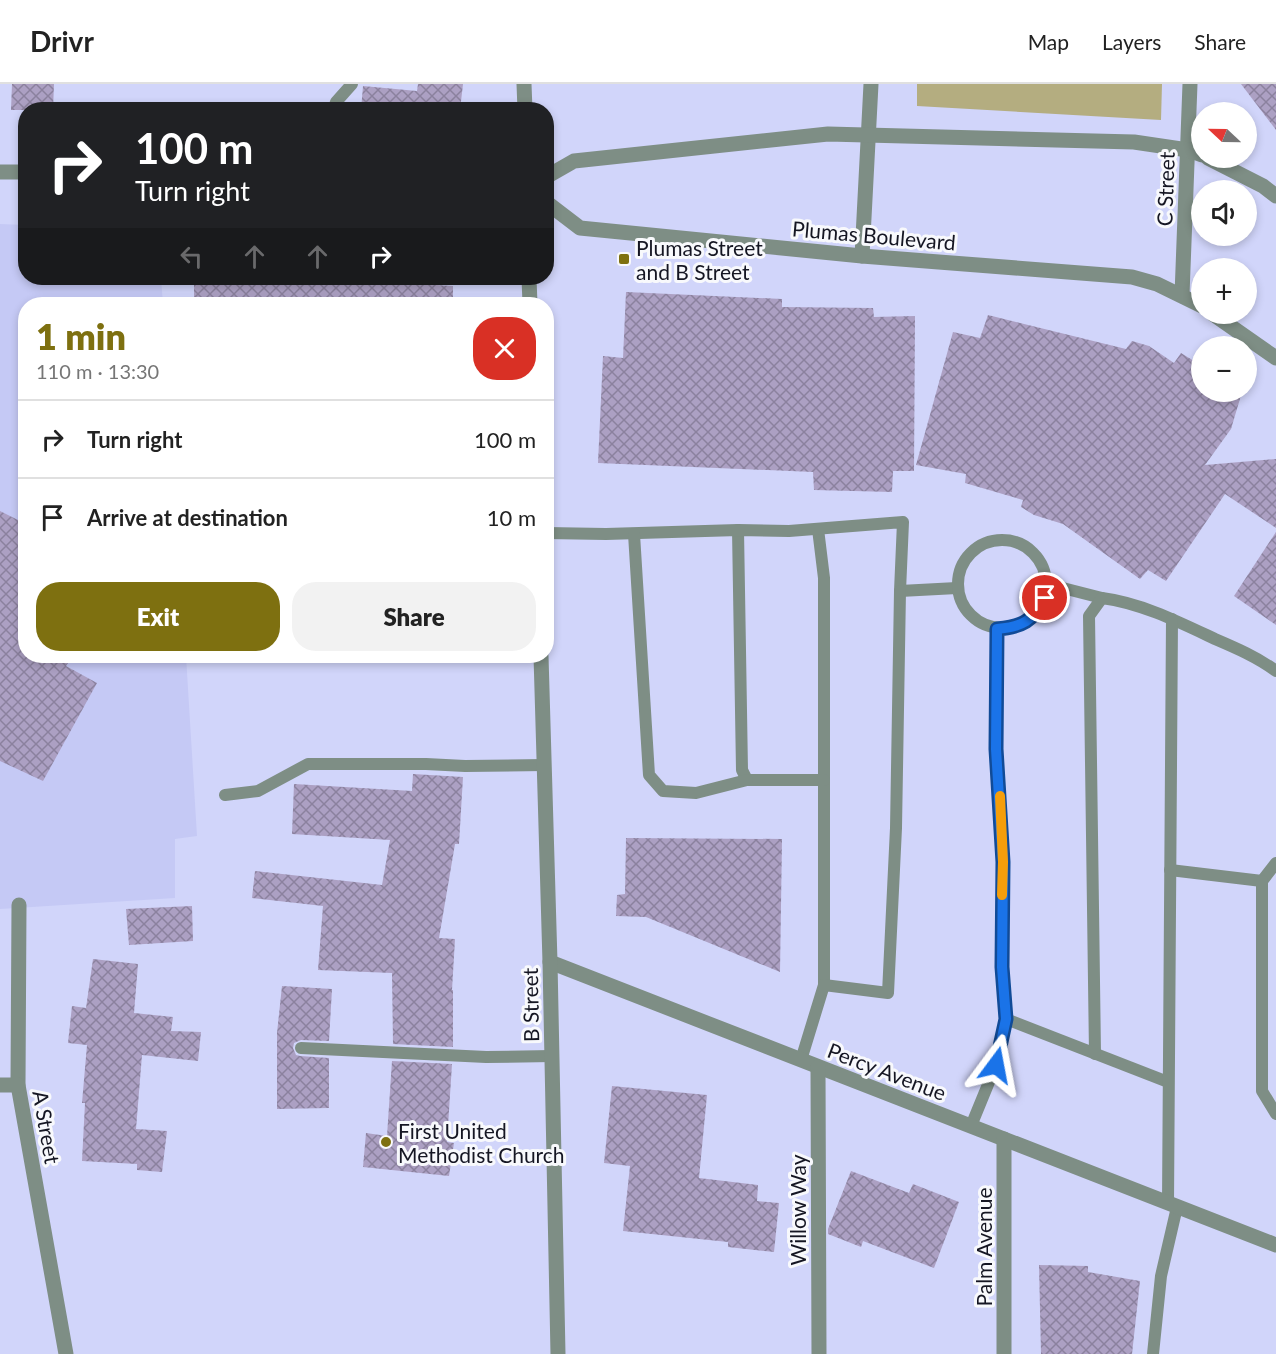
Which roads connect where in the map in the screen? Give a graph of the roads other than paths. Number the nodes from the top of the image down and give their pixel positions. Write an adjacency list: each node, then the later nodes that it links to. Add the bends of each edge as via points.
1 (352, 84): 5 (lane)
2 (524, 84): 6 (street)
3 (871, 84): 8 (street)
4 (1190, 84): 7 (street, C Street)
5 (336, 102)
6 (525, 102)
7 (1191, 102)
8 (869, 135): 9 (street, via 1134,142); 14 (street, via 828,134 574,160); 17 (street)
9 (1191, 151)
10 (1194, 168): 18 (street, C Street)
11 (1228, 168): 15 (street)
12 (0, 172): 13 (street)
13 (18, 172)
14 (554, 172)
15 (1276, 196)
16 (554, 208): 17 (street, Plumas Boulevard, via 580,228)
17 (862, 256): 18 (street, Plumas Boulevard, via 1132,277)
18 (1182, 295): 19 (street, Plumas Boulevard)
19 (1191, 300)
20 (1227, 324): 21 (street)
21 (1276, 358)
22 (818, 529): 23 (lane); 28 (lane, via 903,522); 36 (lane, via 824,578)
23 (738, 530): 25 (lane); 35 (lane, via 742,770)
24 (554, 533): 25 (lane)
25 (634, 534): 35 (lane, via 649,775 663,791 696,793)
26 (1047, 584): 27 (lane, via 1038,557 1028,547 1001,539 986,542 964,560); 29 (lane); 31 (lane, via 1038,612 1012,628)
27 (957, 588): 28 (lane); 31 (lane, via 970,615)
28 (900, 591): 43 (lane, via 896,828 888,993)
29 (1102, 598): 30 (lane, via 1120,600); 46 (lane, via 1089,616)
30 (1172, 619): 33 (lane, via 1262,660); 39 (lane)
31 (997, 629): 44 (lane, via 996,749)
32 (541, 663): 34 (street, B Street)
33 (1276, 671)
34 (544, 765): 37 (lane, via 308,764 258,791); 42 (street, B Street)
35 (747, 780): 36 (lane)
36 (824, 780): 43 (lane)
37 (225, 795)
38 (1276, 864): 40 (lane)
39 (1170, 870): 40 (lane); 50 (lane)
40 (1262, 881): 53 (lane, via 1262,1091)
41 (19, 905): 52 (street, A Street)
42 (550, 962): 47 (street, B Street); 48 (street, Percy Avenue)
43 (824, 985): 48 (lane)
44 (1006, 1019): 46 (lane); 54 (lane, via 996,1065)
45 (301, 1048): 47 (lane, via 486,1057)
46 (1095, 1054): 50 (lane)
47 (552, 1056): 59 (street, B Street)
48 (801, 1060): 49 (street, Percy Avenue)
49 (818, 1067): 54 (street, Percy Avenue); 60 (street, Willow Way)
50 (1168, 1082): 56 (lane)
51 (0, 1085): 52 (street)
52 (18, 1085): 58 (street, A Street)
53 (1276, 1114)
54 (971, 1126): 55 (street, Percy Avenue)
55 (1004, 1139): 56 (street, Percy Avenue); 61 (street, Palm Avenue)
56 (1172, 1205): 57 (street, Percy Avenue); 62 (lane)
57 (1276, 1245)
58 (66, 1354)
59 (558, 1354)
60 (819, 1354)
61 (1004, 1354)
62 (1153, 1354)

